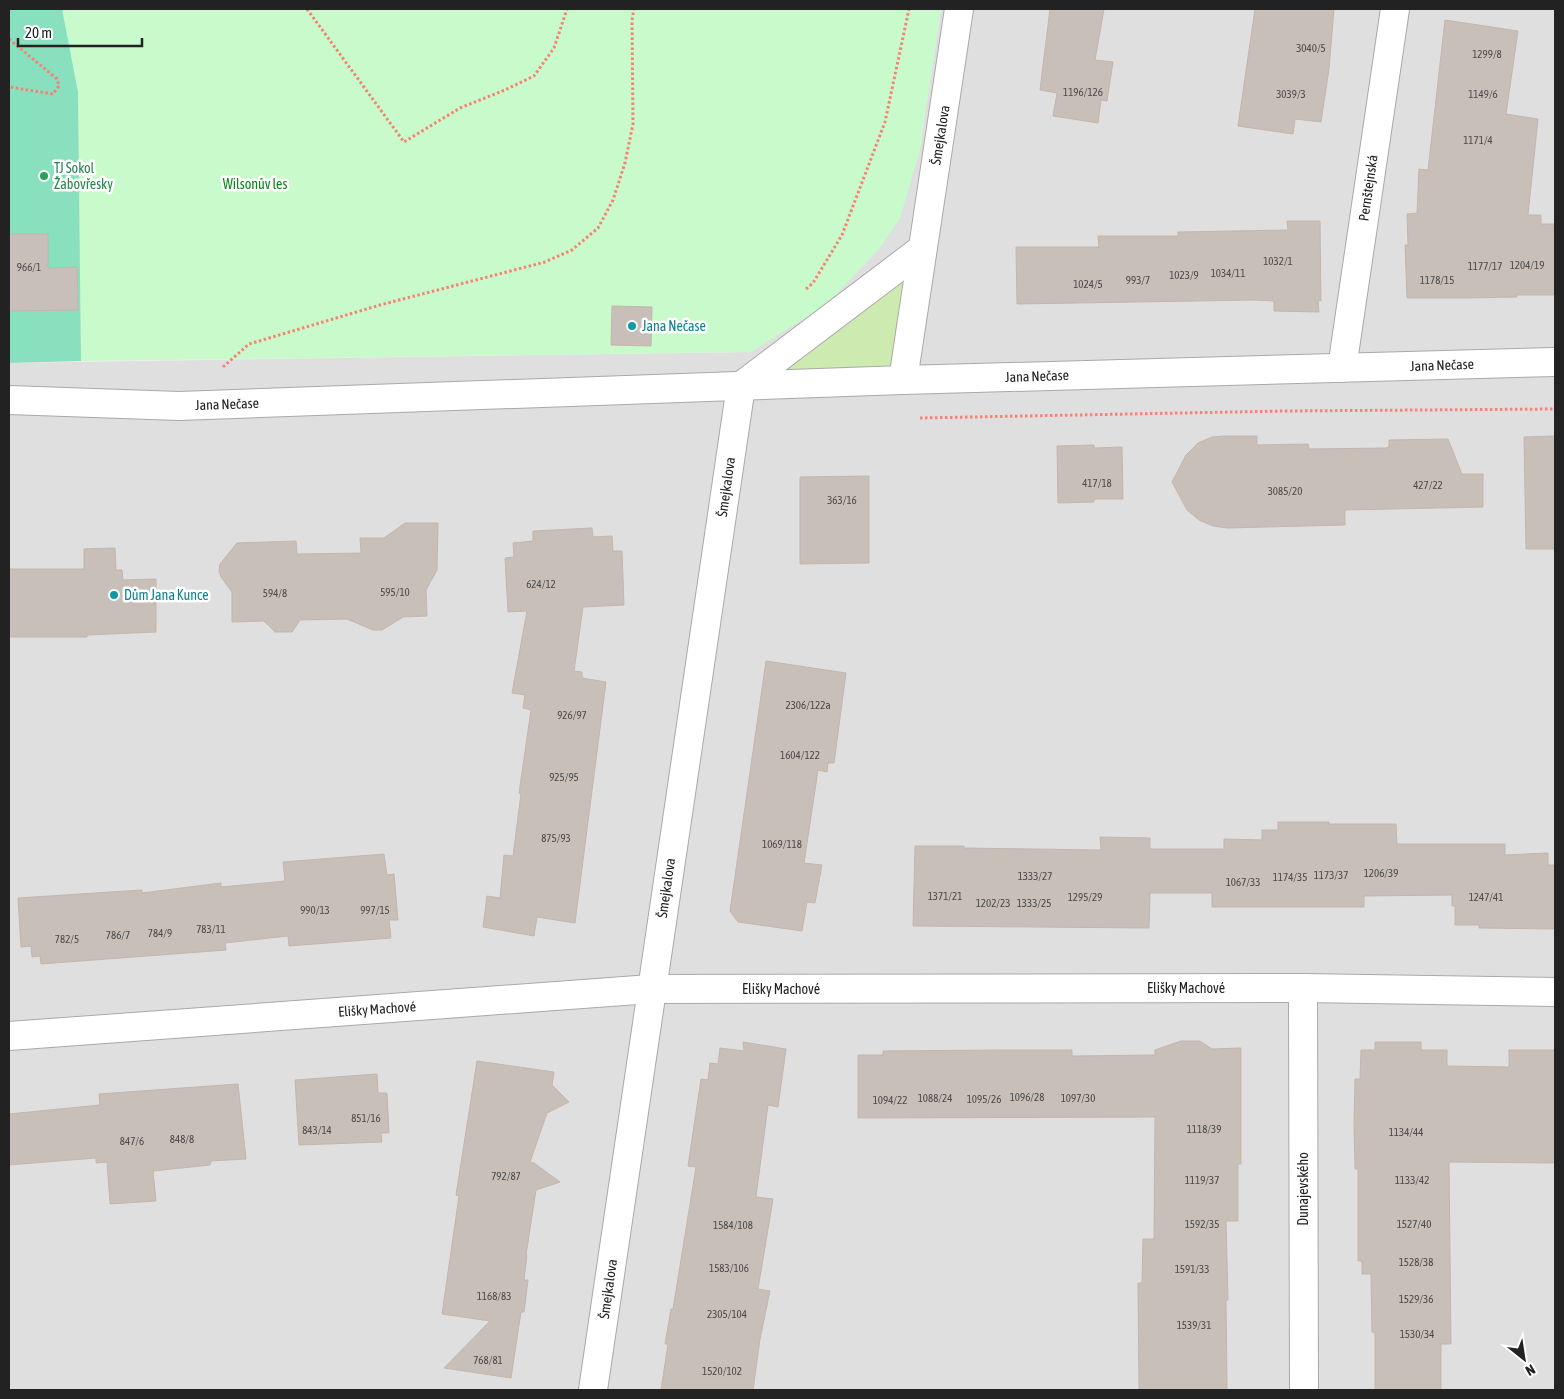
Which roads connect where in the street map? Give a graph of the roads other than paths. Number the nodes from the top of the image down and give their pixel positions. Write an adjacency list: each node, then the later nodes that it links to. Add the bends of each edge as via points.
1 (959, 9): 3 (street, Šmejkalova)
2 (1395, 9): 5 (street, Pernštejnská)
3 (922, 249): 6 (street, Šmejkalova); 7 (street)
4 (1555, 362): 5 (street, Jana Nečase)
5 (1342, 368): 6 (street, Jana Nečase)
6 (902, 380): 7 (street, Jana Nečase)
7 (740, 386): 8 (street, Jana Nečase, via 179,406); 10 (street, Šmejkalova)
8 (9, 400)
9 (1303, 988): 10 (street, Elišky Machové); 11 (street, Elišky Machové); 14 (street, Dunajevského)
10 (652, 989): 12 (street, Elišky Machové); 13 (street, Šmejkalova)
11 (1555, 992)
12 (9, 1036)
13 (593, 1390)
14 (1304, 1390)

